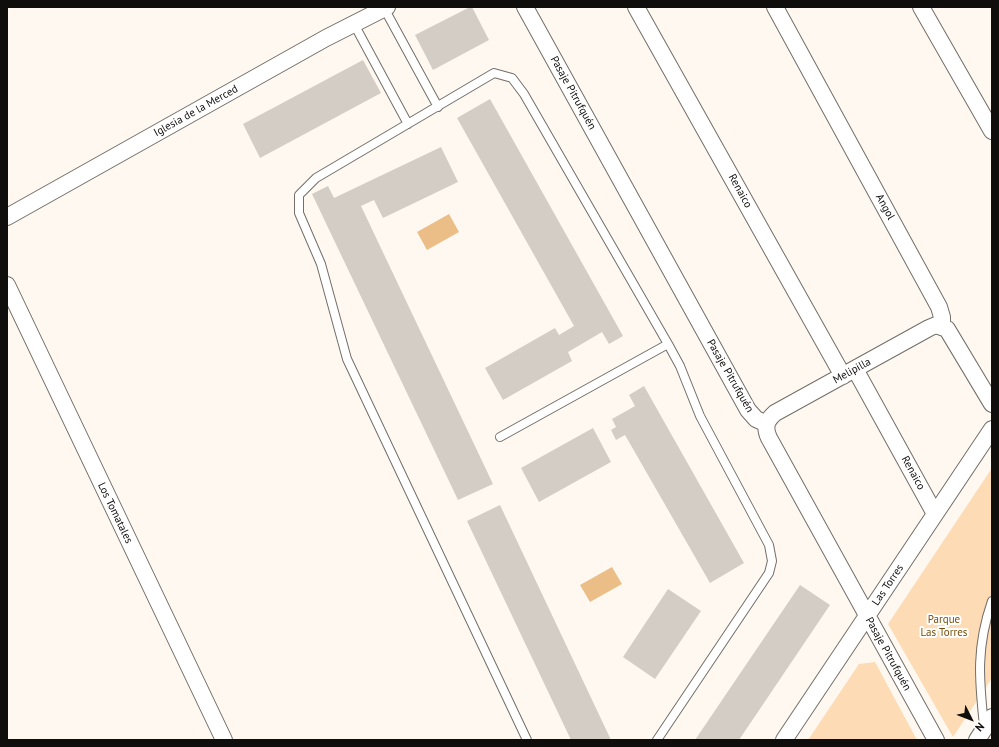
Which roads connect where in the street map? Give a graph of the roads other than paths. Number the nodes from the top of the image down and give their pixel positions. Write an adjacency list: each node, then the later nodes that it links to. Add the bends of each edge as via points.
1 (525, 7): 16 (street, Pasaje Pitrufquén, via 748,410 756,419)
2 (636, 7): 14 (street, Renaico)
3 (775, 7): 12 (street, Angol, via 939,307)
4 (921, 7): 9 (street)
5 (385, 8): 6 (street, Iglesia de la Merced); 7 (lane)
6 (354, 24): 8 (lane); 10 (street, Iglesia de la Merced)
7 (438, 107): 8 (lane); 13 (lane, via 494,73 512,78 524,94)
8 (408, 124): 24 (lane, via 316,178 299,195 299,212 321,264 347,359)
9 (992, 131)
10 (7, 217)
11 (7, 285): 23 (street, Los Tomatales)
12 (942, 326): 14 (street, Melipilla, via 929,328); 15 (street, via 952,336)
13 (668, 344): 18 (lane); 25 (lane, via 680,366 700,416 769,545 772,561 769,573)
14 (849, 372): 16 (street, Melipilla, via 775,414); 19 (street, Renaico)
15 (992, 404)
16 (766, 424): 21 (street, Pasaje Pitrufquén, via 768,438)
17 (992, 429): 19 (street, Las Torres)
18 (500, 437)
19 (935, 514): 21 (street, Las Torres)
20 (992, 601): 22 (lane, via 982,634 979,663)
21 (867, 616): 26 (street, Las Torres); 27 (street, Pasaje Pitrufquén)
22 (985, 729)
23 (224, 740)
24 (527, 740)
25 (657, 740)
26 (784, 740)
27 (936, 740)

